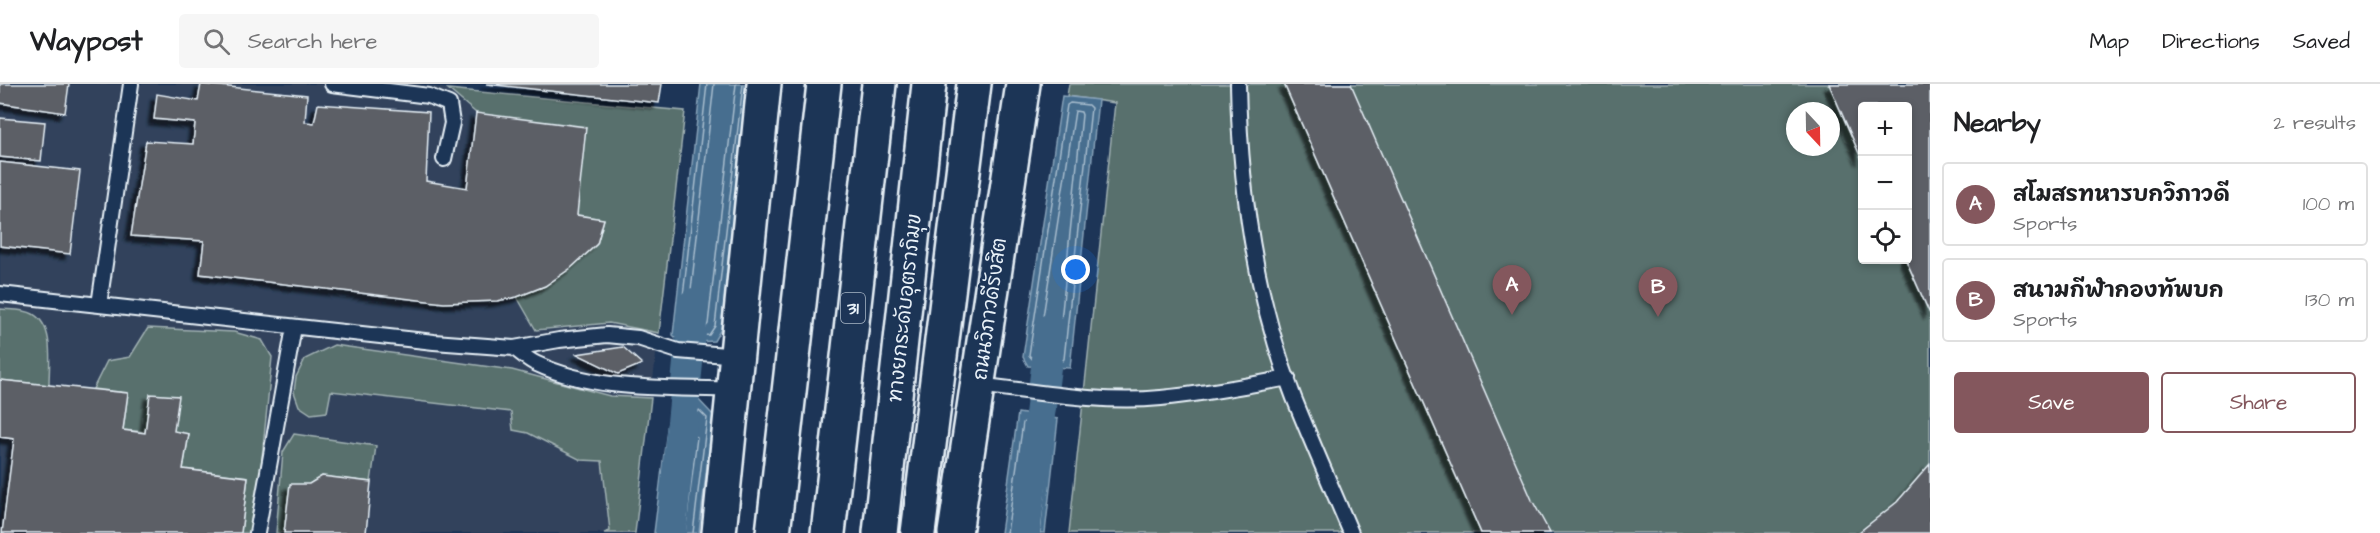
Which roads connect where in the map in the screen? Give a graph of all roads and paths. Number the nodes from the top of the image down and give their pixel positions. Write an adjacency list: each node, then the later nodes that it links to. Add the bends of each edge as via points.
1 (131, 84): 12 (lane)
2 (332, 84): 10 (lane, via 429,96 449,104 452,123)
3 (764, 84): 15 (main road)
4 (824, 84): 21 (main road)
5 (879, 84): 22 (main road, 31)
6 (929, 84): 23 (main road, ทางยกระดับอุตราภิมุข)
7 (1023, 84): 17 (main road, ถนนวิภาวดีรังสิต)
8 (1238, 84): 16 (lane, via 1244,191 1272,328)
9 (976, 93): 24 (main road)
10 (444, 159)
11 (0, 294): 12 (lane)
12 (99, 305): 13 (lane)
13 (294, 327): 14 (lane); 19 (lane)
14 (514, 348): 15 (lane, via 607,335 638,338 678,351); 18 (lane, via 535,363 584,379 618,385)
15 (738, 356): 18 (main road)
16 (1287, 378): 17 (lane, via 1159,398 1073,396); 26 (lane)
17 (978, 385): 25 (main road, ถนนวิภาวดีรังสิต)
18 (735, 390): 20 (main road)
19 (257, 533)
20 (719, 533)
21 (774, 533)
22 (828, 533)
23 (880, 533)
24 (918, 533)
25 (955, 533)
26 (1351, 533)

